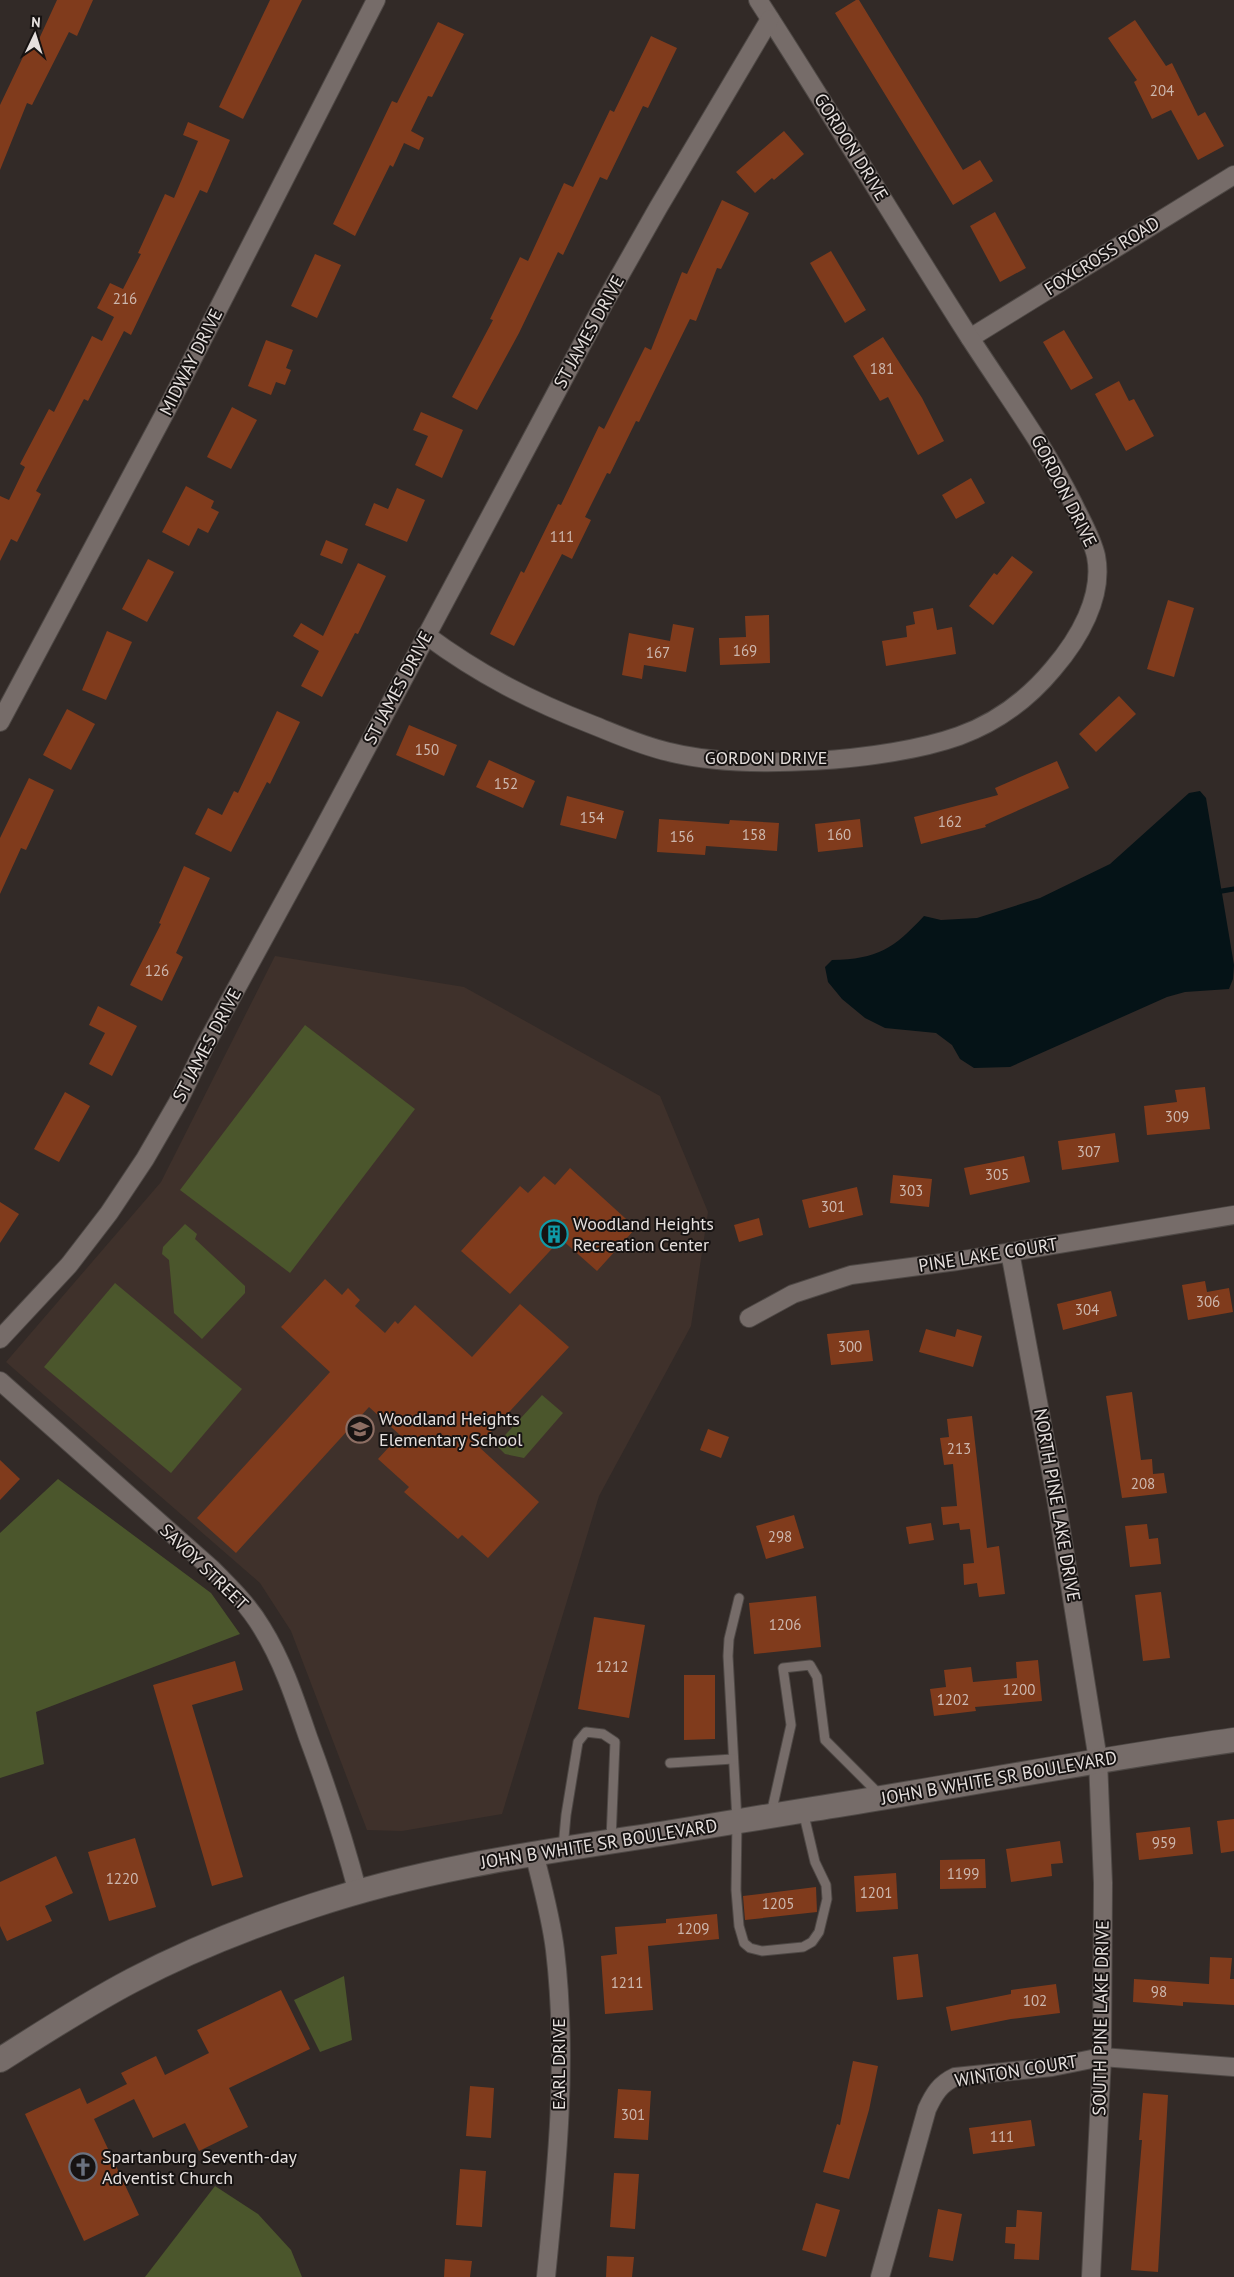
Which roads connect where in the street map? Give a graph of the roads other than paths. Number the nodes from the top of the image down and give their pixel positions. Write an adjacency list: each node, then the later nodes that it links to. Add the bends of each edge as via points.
1 (376, 0): 7 (street, MIDWAY DRIVE, via 168,409)
2 (758, 0): 3 (street, GORDON DRIVE)
3 (770, 19): 5 (street, GORDON DRIVE); 6 (street, ST JAMES DRIVE, via 603,305)
4 (1234, 175): 5 (street, FOXCROSS ROAD)
5 (970, 338): 6 (street, GORDON DRIVE, via 1030,427 1064,486 1090,538 1098,568 1094,599 1060,662 1019,703 990,722 951,738 878,754 780,761 701,758 643,745 538,704 461,661)
6 (426, 636): 11 (street, ST JAMES DRIVE, via 145,1159 69,1265)
7 (0, 722)
8 (1234, 1215): 9 (street, PINE LAKE COURT)
9 (1010, 1252): 10 (street, PINE LAKE COURT, via 851,1275 792,1294); 16 (street, NORTH PINE LAKE DRIVE, via 1054,1488)
10 (749, 1318)
11 (0, 1339)
12 (0, 1381): 25 (street, SAVOY STREET, via 213,1570 262,1626 280,1658 344,1836)
13 (739, 1598): 15 (lane, via 728,1656)
14 (1234, 1740): 16 (main road, JOHN B WHITE SR BOULEVARD)
15 (733, 1759): 17 (lane); 21 (lane)
16 (1098, 1760): 18 (main road, JOHN B WHITE SR BOULEVARD); 26 (street, SOUTH PINE LAKE DRIVE, via 1103,1882)
17 (670, 1763)
18 (883, 1798): 19 (main road, JOHN B WHITE SR BOULEVARD); 20 (lane, via 824,1740 817,1677 810,1665 783,1668 791,1725)
19 (803, 1810): 20 (main road, JOHN B WHITE SR BOULEVARD); 21 (lane, via 814,1862 826,1885 827,1898 819,1932 812,1942 803,1947 762,1951 744,1943 736,1890)
20 (771, 1815): 21 (main road, JOHN B WHITE SR BOULEVARD)
21 (737, 1821): 22 (main road, JOHN B WHITE SR BOULEVARD)
22 (610, 1840): 23 (main road, JOHN B WHITE SR BOULEVARD); 23 (lane, via 615,1742 603,1734 586,1732 578,1742)
23 (563, 1848): 24 (main road, JOHN B WHITE SR BOULEVARD)
24 (534, 1853): 25 (main road, JOHN B WHITE SR BOULEVARD, via 440,1871); 29 (street, EARL DRIVE, via 555,1950 562,2069)
25 (358, 1893): 27 (main road, JOHN B WHITE SR BOULEVARD, via 274,1919 194,1951 134,1979)
26 (1102, 2057): 28 (street, WINTON COURT); 30 (street, WINTON COURT, via 1052,2067 955,2077 944,2083 927,2109); 31 (street, SOUTH PINE LAKE DRIVE)
27 (0, 2060)
28 (1234, 2066)
29 (546, 2277)
30 (880, 2277)
31 (1092, 2277)

